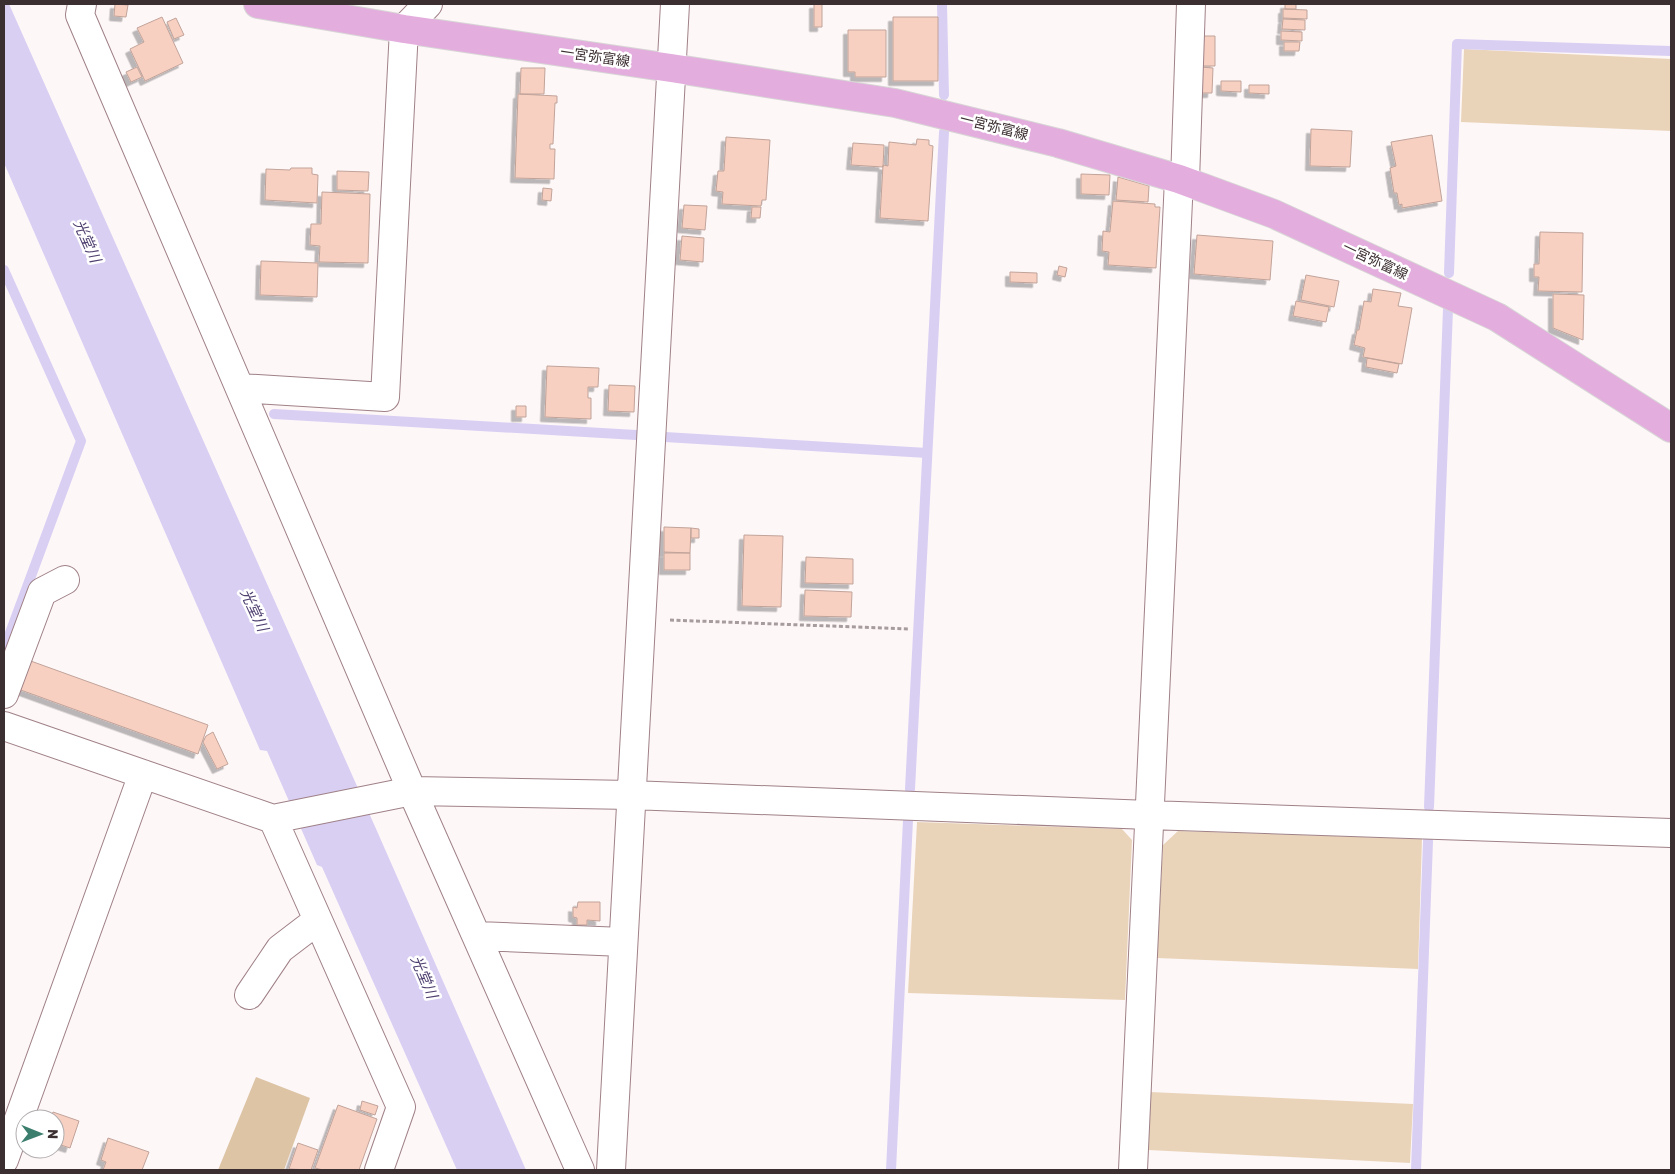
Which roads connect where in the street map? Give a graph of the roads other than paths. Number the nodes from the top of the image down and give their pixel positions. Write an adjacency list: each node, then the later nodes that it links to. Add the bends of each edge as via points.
1 (82, 4): 9 (street, via 80,15)
2 (258, 4): 6 (main road, 一宮弥富線)
3 (428, 4): 6 (street)
4 (675, 4): 7 (street)
5 (1191, 4): 8 (street)
6 (404, 29): 7 (main road, 一宮弥富線); 9 (street, via 385,397)
7 (671, 68): 8 (main road, 一宮弥富線, via 895,103 1058,143); 16 (street)
8 (1182, 180): 10 (main road, 一宮弥富線, via 1274,214 1497,317); 17 (street)
9 (240, 388): 15 (street)
10 (1671, 428)
11 (65, 580): 12 (street, via 42,592)
12 (4, 694)
13 (4, 726): 14 (street)
14 (143, 774): 18 (street); 24 (street)
15 (399, 794): 16 (street); 18 (street); 21 (street)
16 (631, 795): 17 (street); 22 (street)
17 (1149, 815): 19 (street); 28 (street)
18 (275, 818): 20 (street)
19 (1671, 833)
20 (318, 920): 23 (street, via 280,949); 25 (street, via 401,1107)
21 (477, 936): 22 (street); 26 (street)
22 (623, 942): 27 (street)
23 (249, 995)
24 (4, 1160)
25 (379, 1170)
26 (580, 1170)
27 (611, 1170)
28 (1133, 1170)

